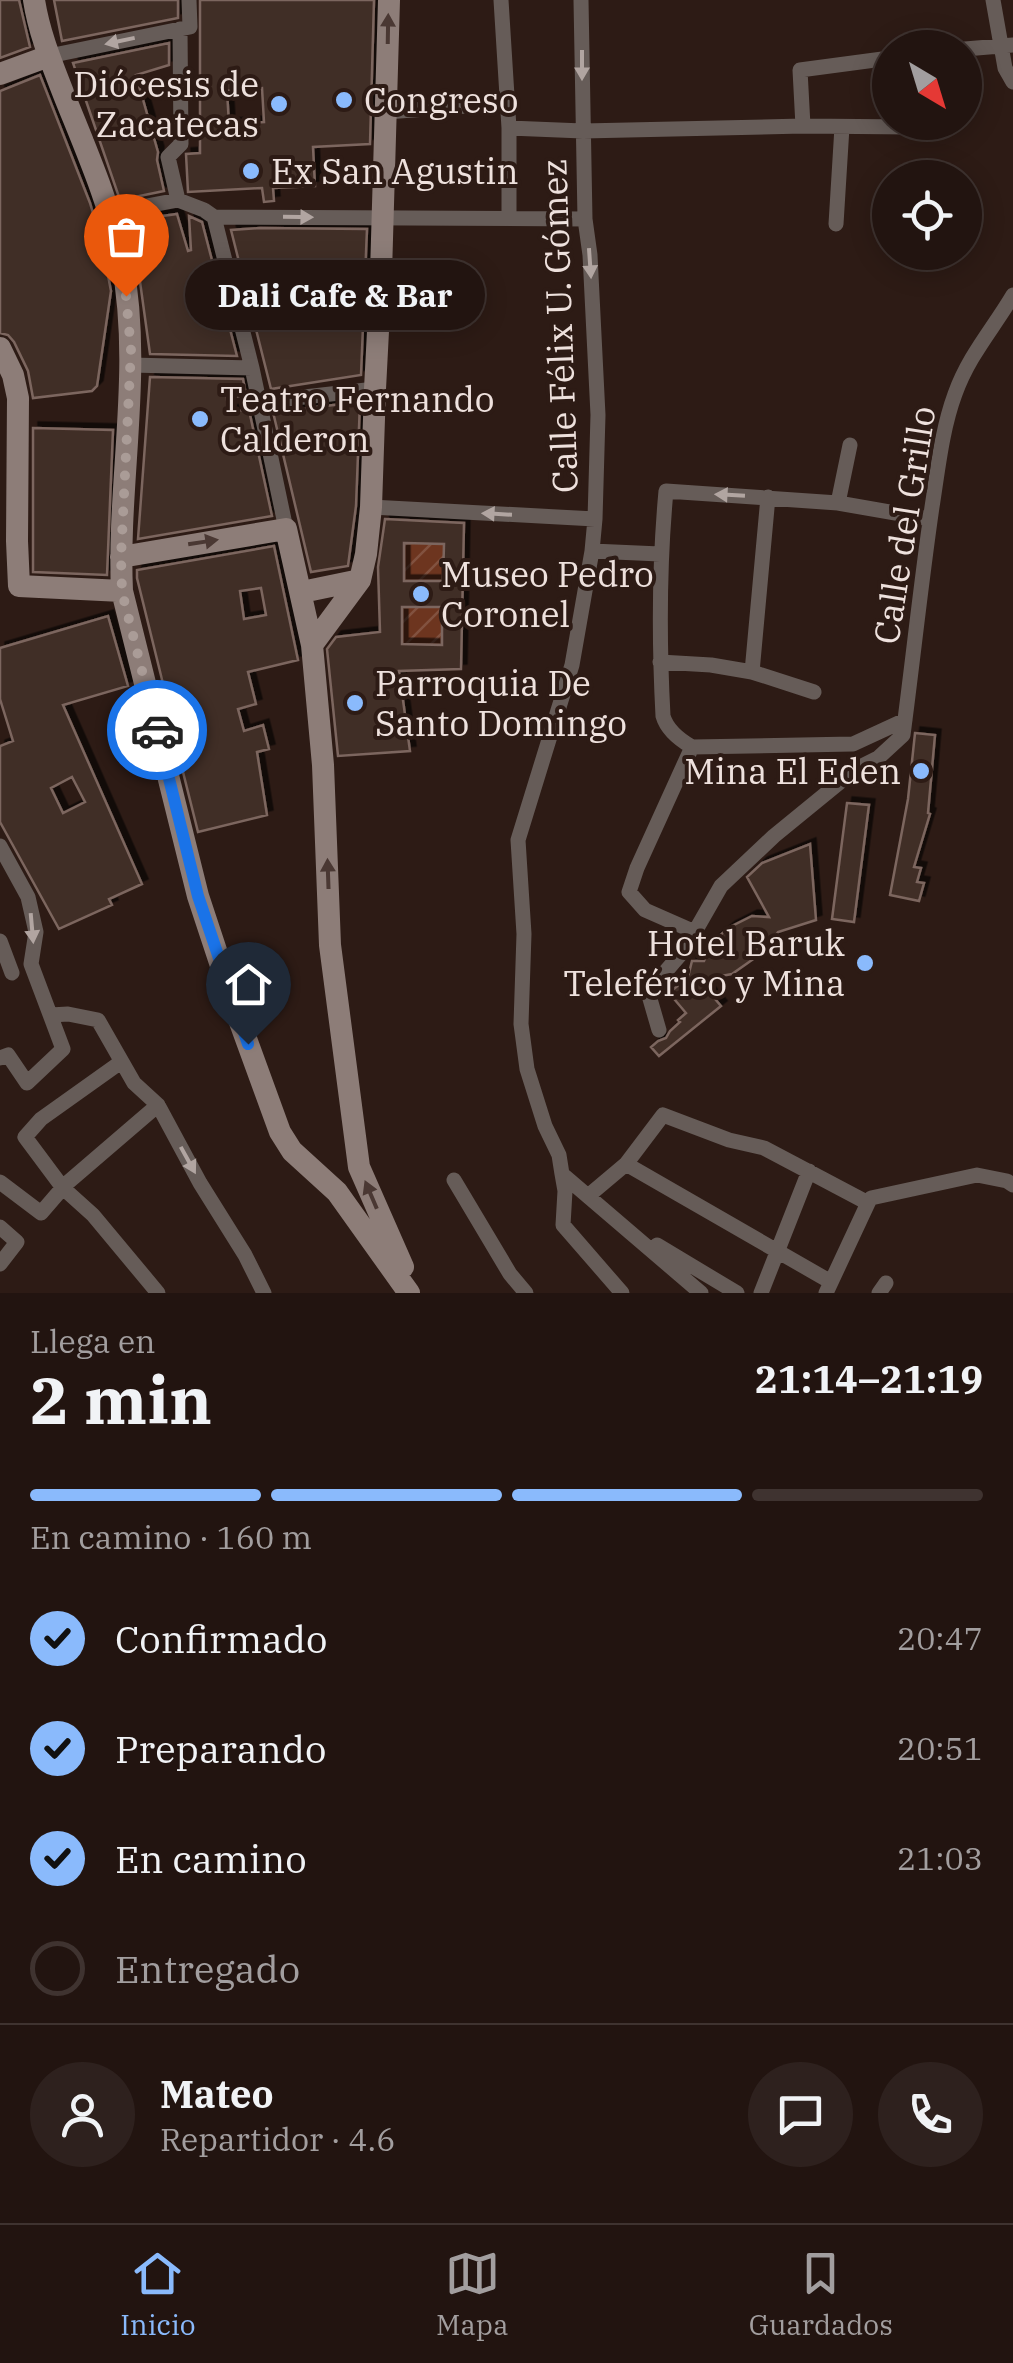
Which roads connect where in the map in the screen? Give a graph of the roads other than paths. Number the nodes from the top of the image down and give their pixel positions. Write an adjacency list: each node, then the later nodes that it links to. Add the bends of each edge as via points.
1 (34, 0): 10 (street)
2 (189, 0): 7 (street)
3 (388, 0): 15 (street, one-way to 3)
4 (501, 0): 14 (street)
5 (582, 0): 20 (street, Calle Félix U. Gómez, one-way to 20)
6 (993, 0): 8 (street)
7 (185, 28): 10 (street, one-way to 10); 21 (street, via 181,144 168,157)
8 (1007, 44): 9 (street); 13 (street)
9 (982, 46)
10 (49, 56): 12 (street); 22 (street)
11 (872, 60): 16 (street, via 800,70)
12 (0, 74)
13 (1013, 82)
14 (508, 103): 15 (street); 19 (street)
15 (386, 112): 26 (street)
16 (803, 126): 18 (street); 20 (street)
17 (872, 126): 18 (street)
18 (842, 127): 27 (street)
19 (509, 128): 20 (street); 23 (street)
20 (582, 131): 25 (street, Calle Félix U. Gómez)
21 (178, 200): 22 (street); 24 (street)
22 (110, 213): 32 (street)
23 (509, 216): 25 (street); 26 (street)
24 (214, 217): 26 (street, one-way to 26); 33 (street)
25 (586, 218): 41 (street, Calle Félix U. Gómez, one-way to 41, via 598,396)
26 (382, 219): 34 (street)
27 (836, 224)
28 (1013, 295): 30 (street, Calle del Grillo)
29 (1013, 310): 30 (street)
30 (998, 322): 40 (street, Calle del Grillo, via 985,334 955,394)
31 (0, 348): 43 (street, via 18,398)
32 (131, 365): 33 (street); 46 (street)
33 (252, 368): 35 (street)
34 (374, 389): 35 (street); 39 (street)
35 (260, 402): 42 (street)
36 (850, 445): 38 (street)
37 (768, 497): 38 (street); 45 (street, one-way to 45, via 666,491); 52 (street)
38 (838, 503): 40 (street)
39 (371, 508): 41 (street, one-way to 39); 47 (street)
40 (930, 519): 54 (street, Calle del Grillo)
41 (594, 520): 44 (street, Calle Félix U. Gómez)
42 (286, 529): 46 (street, one-way to 42); 49 (street)
43 (8, 541): 48 (street, via 19,586)
44 (592, 551): 45 (street); 68 (street, Calle Félix U. Gómez, via 572,665 518,840 521,1024 527,1069)
45 (660, 554): 51 (street)
46 (121, 557): 48 (street)
47 (360, 580): 49 (street); 50 (street)
48 (122, 592): 80 (street, via 198,896 280,1132 337,1192)
49 (302, 592): 50 (street)
50 (312, 645): 80 (street, one-way to 50, via 359,1167 330,945)
51 (660, 662): 52 (street); 55 (street, via 665,723)
52 (752, 672): 53 (street)
53 (814, 692)
54 (905, 720): 55 (street, via 853,744); 57 (street, via 896,744 842,780 721,886)
55 (692, 747): 57 (street, via 629,892 646,910)
56 (0, 846): 59 (street, one-way to 59, via 28,897 36,932)
57 (695, 932): 62 (street, via 648,992)
58 (0, 940): 60 (street)
59 (31, 964): 60 (street); 61 (street)
60 (6, 976)
61 (50, 1014): 63 (street, via 63,1049 39,1073 27,1083); 64 (street, via 98,1020)
62 (659, 1030)
63 (4, 1056)
64 (121, 1062): 65 (street); 72 (street, via 25,1137)
65 (158, 1106): 72 (street); 82 (street, one-way to 82)
66 (626, 1164): 67 (street, via 662,1115 764,1148); 73 (street); 77 (street)
67 (808, 1171): 74 (street); 77 (street)
68 (562, 1174): 73 (street); 84 (street, Calle Félix U. Gómez, via 564,1225)
69 (454, 1180): 83 (street)
70 (0, 1182): 72 (street, via 42,1213)
71 (1013, 1185): 74 (street, via 977,1175)
72 (63, 1188): 81 (street)
73 (588, 1196): 76 (street)
74 (868, 1203): 79 (street)
75 (0, 1228): 78 (street, via 18,1242)
76 (636, 1235): 85 (street); 86 (street)
77 (777, 1251): 79 (street); 87 (street)
78 (0, 1264)
79 (828, 1288)
80 (407, 1289)
81 (158, 1293)
82 (264, 1293)
83 (526, 1293)
84 (622, 1293)
85 (701, 1293)
86 (737, 1293)
87 (761, 1293)

